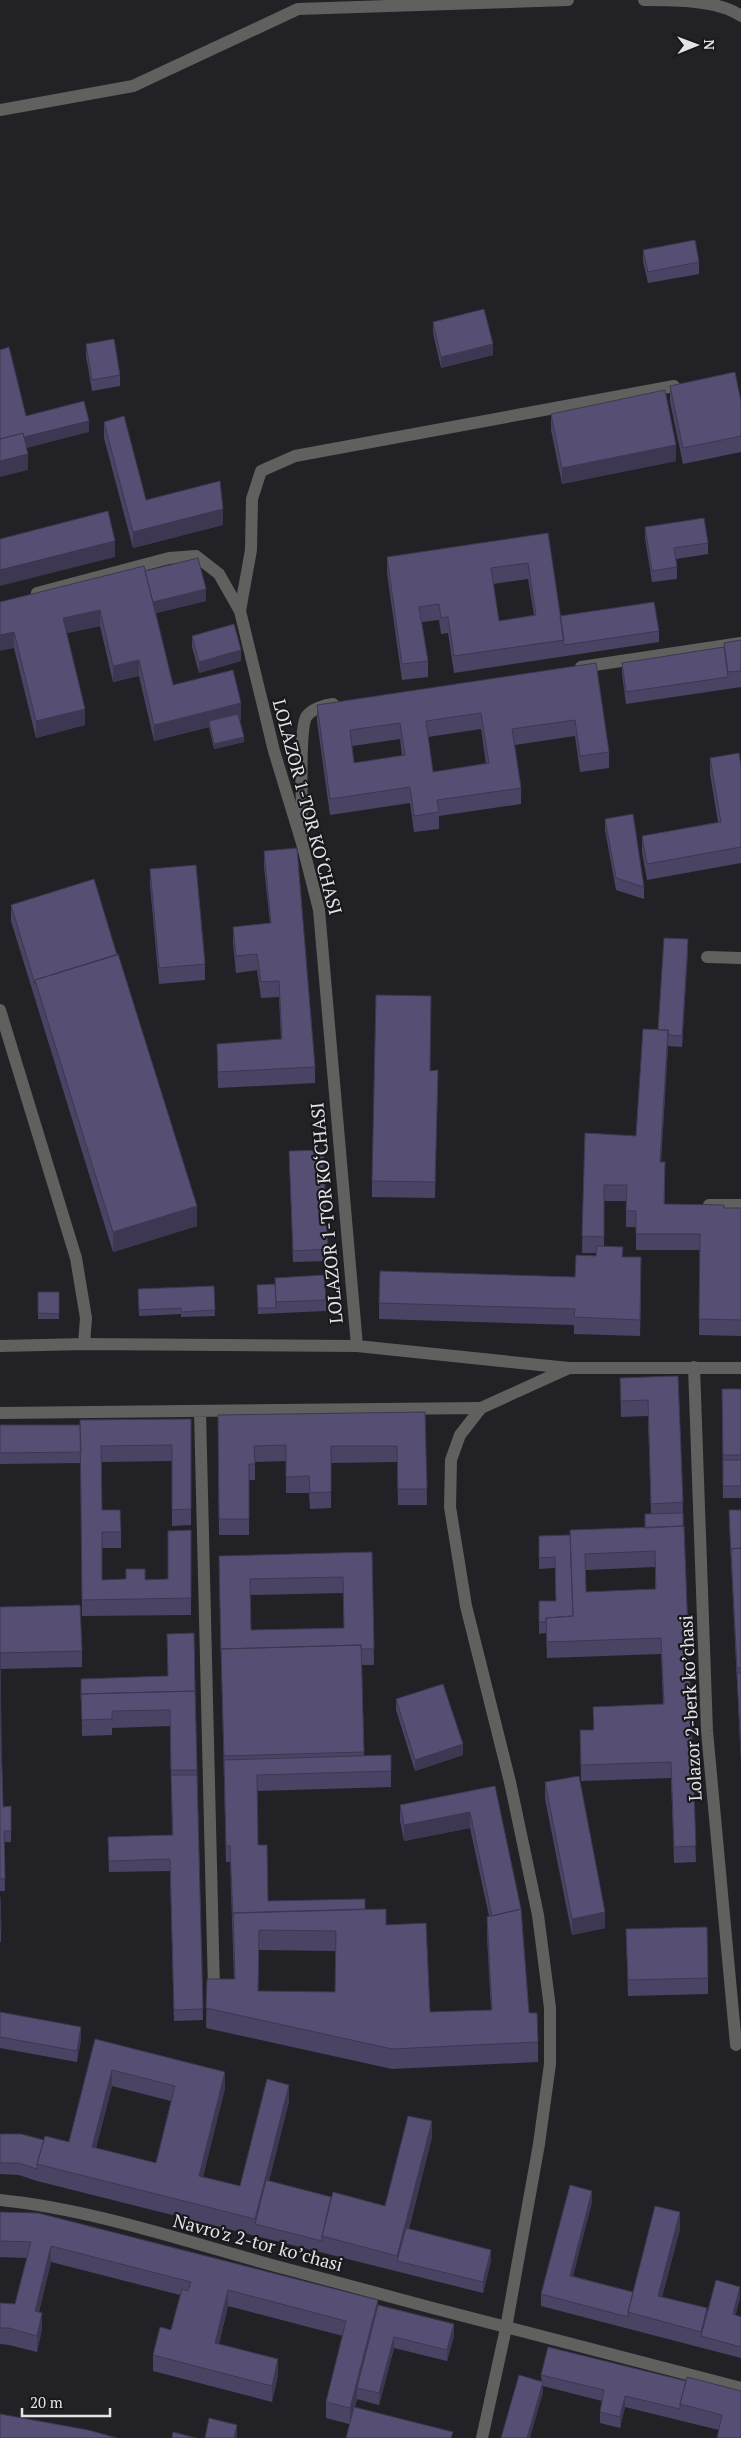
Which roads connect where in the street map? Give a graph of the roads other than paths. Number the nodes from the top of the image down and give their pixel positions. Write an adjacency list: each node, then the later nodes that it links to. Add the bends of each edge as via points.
1 (568, 0): 4 (street, via 298,9 133,86)
2 (644, 0): 3 (street, via 714,1 733,7)
3 (741, 16)
4 (0, 110)
5 (674, 386): 7 (street, via 295,456 261,471 252,499 252,550)
6 (28, 595): 7 (street, LOLAZOR 1-TOR KO‘CHASI, via 170,558 196,556 218,574)
7 (240, 611): 11 (street, LOLAZOR 1-TOR KO‘CHASI, via 274,751)
8 (741, 643): 9 (street)
9 (565, 669)
10 (350, 701): 11 (street, via 316,709 306,717)
11 (302, 843): 19 (street, LOLAZOR 1-TOR KO‘CHASI, via 319,910)
12 (707, 957): 13 (street)
13 (741, 958)
14 (0, 1010): 17 (street, via 76,1258 86,1318)
15 (692, 1204): 16 (street)
16 (741, 1205)
17 (84, 1344): 18 (street); 19 (street)
18 (0, 1346)
19 (357, 1346): 21 (street)
20 (694, 1367): 21 (street); 22 (street); 27 (street, Lolazor 2-berk koʼchasi, via 707,1731)
21 (569, 1368): 23 (street)
22 (741, 1368)
23 (481, 1408): 24 (street); 29 (street, via 460,1435 451,1460 450,1507 466,1606 510,1782 538,1915 550,2008 549,2073)
24 (200, 1411): 25 (street); 26 (street)
25 (0, 1413)
26 (214, 1990)
27 (736, 2046)
28 (0, 2200): 29 (street, via 44,2205 116,2223)
29 (506, 2328): 30 (street); 31 (street)
30 (741, 2388)
31 (482, 2438)

